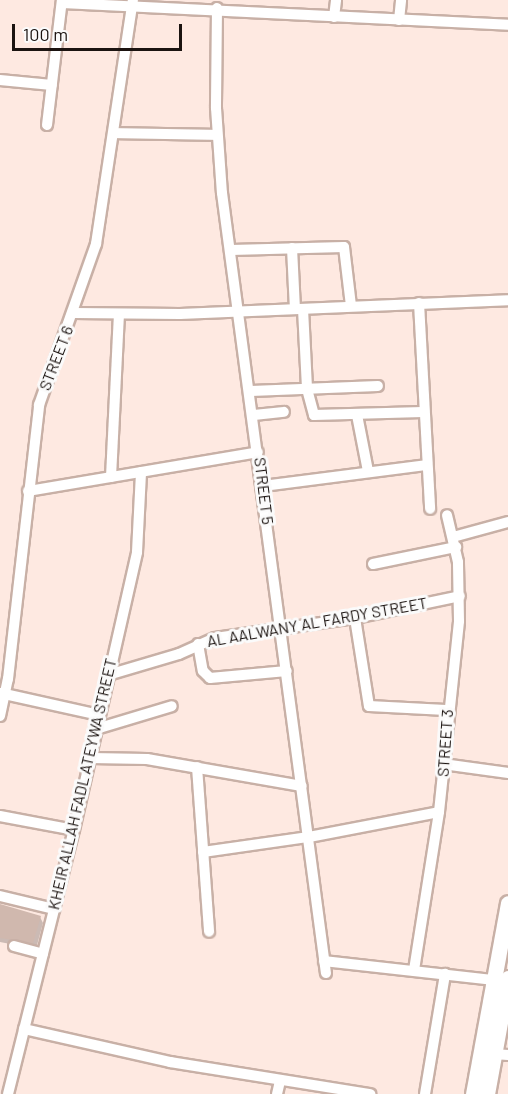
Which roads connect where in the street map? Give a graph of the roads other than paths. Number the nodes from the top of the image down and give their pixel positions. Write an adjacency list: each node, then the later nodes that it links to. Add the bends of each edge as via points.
1 (336, 0): 7 (street)
2 (401, 0): 8 (street)
3 (62, 1): 4 (street); 11 (street)
4 (133, 2): 5 (street); 13 (street, STREET 6)
5 (210, 5): 6 (street); 14 (street, STREET 5)
6 (273, 6): 7 (street)
7 (334, 17): 8 (street)
8 (399, 20): 9 (street)
9 (508, 25)
10 (0, 80): 11 (street)
11 (52, 86): 12 (street)
12 (47, 124)
13 (114, 133): 14 (street); 22 (street, STREET 6, via 96,243)
14 (217, 135): 16 (street, STREET 5)
15 (292, 248): 16 (street); 19 (street, via 344,247); 20 (street)
16 (231, 250): 21 (street, STREET 5)
17 (508, 300): 18 (street)
18 (419, 303): 19 (street); 28 (street)
19 (351, 306): 20 (street)
20 (299, 309): 21 (street); 25 (street)
21 (240, 312): 23 (street); 26 (street, STREET 5)
22 (74, 313): 23 (street); 37 (street, STREET 6, via 42,391)
23 (119, 314): 35 (street)
24 (378, 386): 25 (street)
25 (307, 389): 26 (street); 30 (street, via 314,415)
26 (250, 391): 29 (street, STREET 5)
27 (284, 412): 29 (street)
28 (423, 412): 30 (street); 32 (street)
29 (254, 415): 31 (street, STREET 5)
30 (357, 415): 33 (street)
31 (258, 452): 34 (street); 36 (street, STREET 5)
32 (426, 465): 33 (street); 38 (street)
33 (368, 471): 36 (street)
34 (141, 472): 35 (street); 48 (street, KHEIR ALLAH FADL ATEYWA STREET, via 139,536)
35 (111, 477): 37 (street)
36 (263, 486): 45 (street, STREET 5)
37 (28, 491): 49 (street, STREET 6)
38 (430, 509)
39 (447, 515): 41 (street, STREET 3)
40 (508, 522): 41 (street)
41 (455, 542): 42 (street); 43 (street, STREET 3)
42 (373, 564)
43 (460, 596): 44 (street, AL AALWANY AL FARDY STREET); 51 (street, STREET 3)
44 (355, 618): 45 (street, AL AALWANY AL FARDY STREET); 51 (street, via 369,706)
45 (282, 630): 46 (street, AL AALWANY AL FARDY STREET, via 215,638); 47 (street, STREET 5)
46 (198, 644): 47 (street, via 203,671 210,678); 48 (street, AL AALWANY AL FARDY STREET, via 179,654)
47 (287, 671): 59 (street, STREET 5)
48 (108, 675): 52 (street, KHEIR ALLAH FADL ATEYWA STREET)
49 (3, 694): 52 (street); 53 (street, STREET 6)
50 (172, 706): 54 (street)
51 (446, 710): 56 (street, STREET 3)
52 (99, 715): 54 (street, KHEIR ALLAH FADL ATEYWA STREET)
53 (0, 717)
54 (96, 729): 55 (street, KHEIR ALLAH FADL ATEYWA STREET)
55 (91, 758): 57 (street, via 147,759); 62 (street, KHEIR ALLAH FADL ATEYWA STREET)
56 (443, 764): 58 (street); 60 (street, STREET 3)
57 (197, 767): 59 (street); 64 (street)
58 (508, 773)
59 (302, 786): 63 (street, STREET 5)
60 (439, 812): 63 (street); 72 (street, STREET 3)
61 (0, 816): 62 (street)
62 (74, 830): 67 (street, KHEIR ALLAH FADL ATEYWA STREET)
63 (309, 837): 64 (street); 71 (street, STREET 5)
64 (203, 852): 68 (street)
65 (0, 896): 67 (street)
66 (508, 903): 75 (street)
67 (54, 909): 70 (street, KHEIR ALLAH FADL ATEYWA STREET)
68 (209, 932)
69 (14, 946): 70 (street)
70 (43, 954): 76 (street, KHEIR ALLAH FADL ATEYWA STREET)
71 (324, 961): 72 (street); 73 (street, STREET 5)
72 (414, 970): 74 (street)
73 (326, 973)
74 (445, 974): 75 (street); 83 (street)
75 (501, 979): 77 (street)
76 (24, 1029): 79 (street); 80 (street, KHEIR ALLAH FADL ATEYWA STREET)
77 (491, 1035): 78 (street); 84 (street)
78 (501, 1055): 85 (street)
79 (280, 1081): 81 (street); 82 (street)
80 (8, 1094)
81 (277, 1094)
82 (370, 1094)
83 (425, 1094)
84 (473, 1094)
85 (487, 1094)

